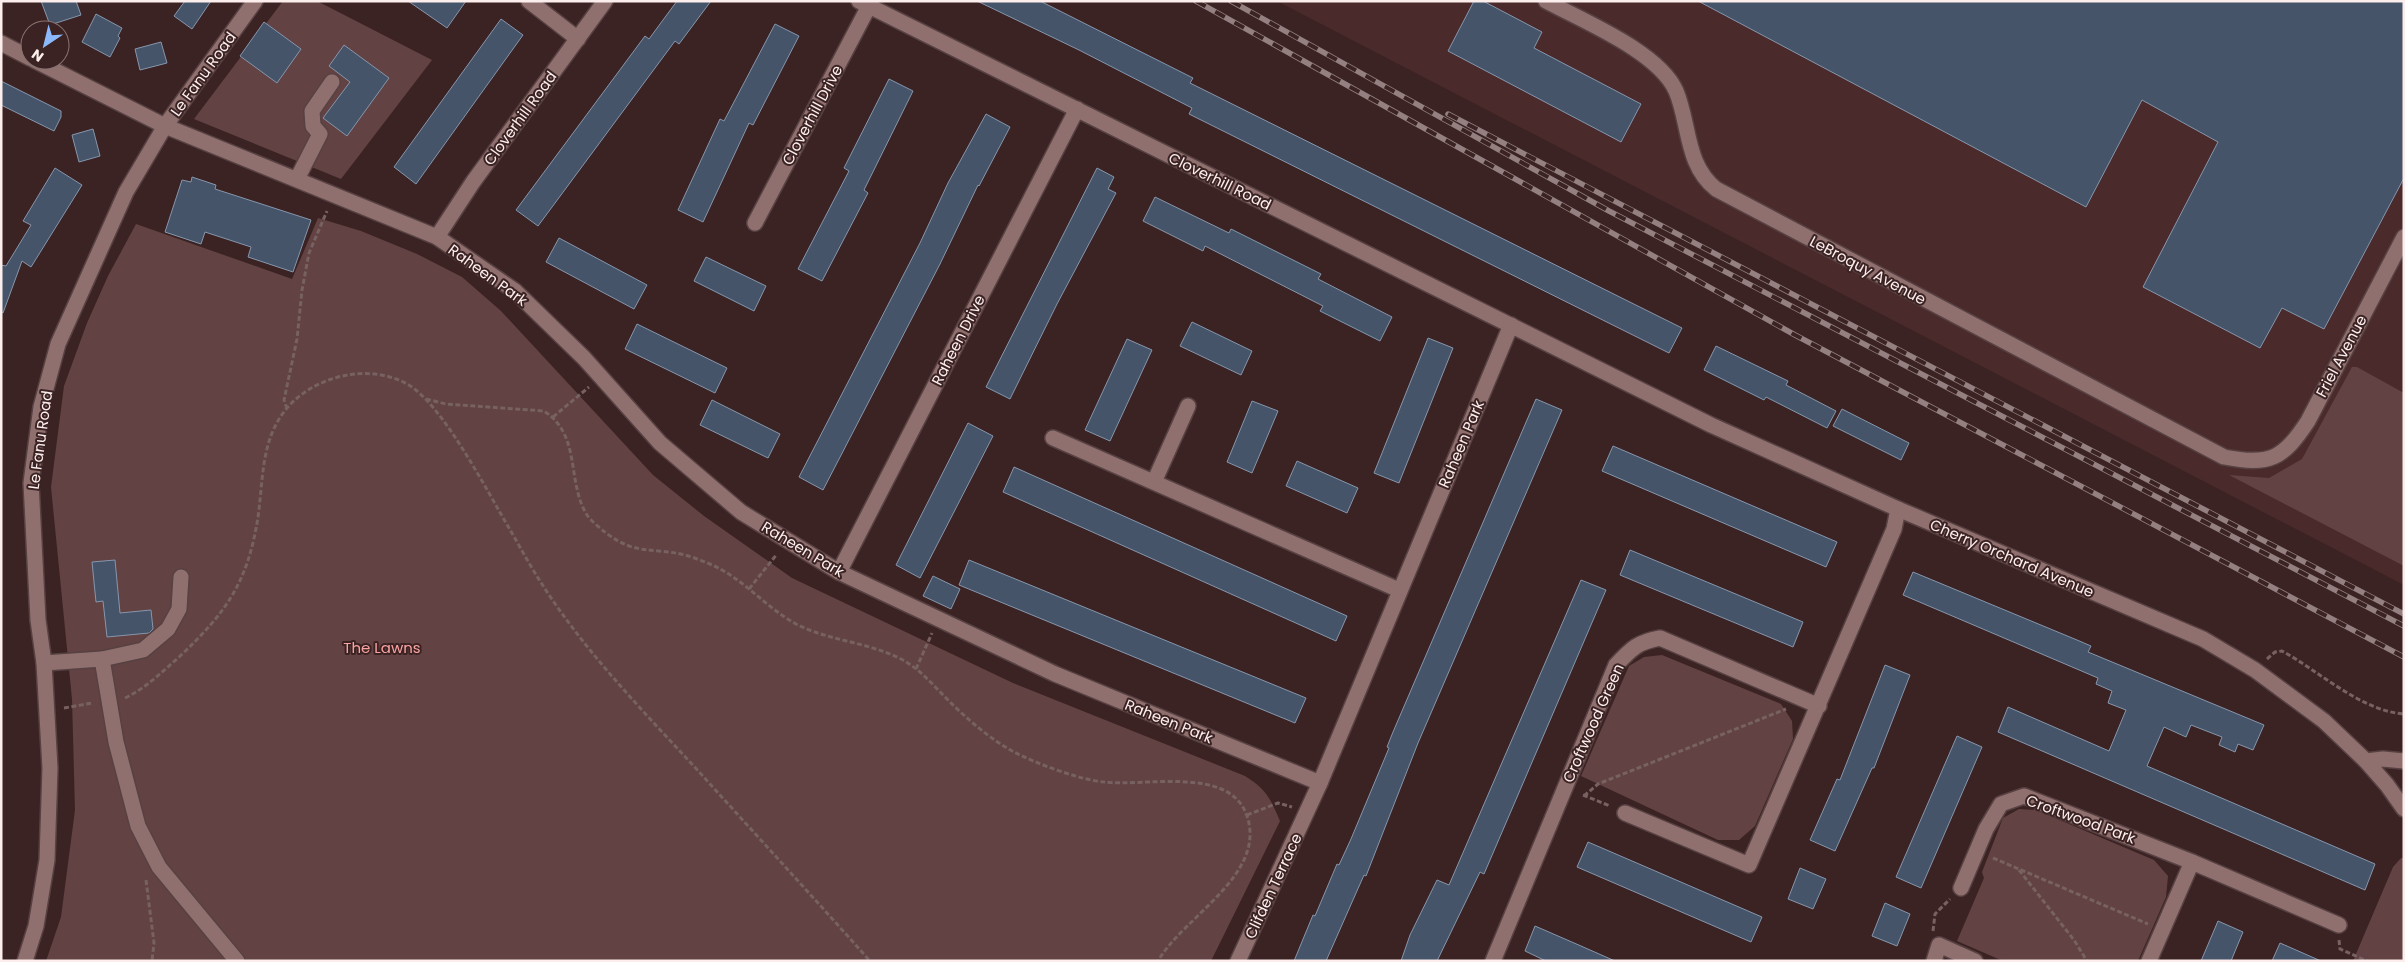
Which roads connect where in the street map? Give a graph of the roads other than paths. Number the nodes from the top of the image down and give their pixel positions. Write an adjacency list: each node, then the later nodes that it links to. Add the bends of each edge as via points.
1 (256, 1): 12 (street, Le Fanu Road)
2 (529, 1): 6 (street)
3 (605, 1): 6 (street, Cloverhill Road)
4 (1546, 1): 21 (street, LeBroquy Avenue, via 1639,51 1663,70 1676,91 1690,150 1699,169 1708,183 1728,197 2224,457)
5 (864, 4): 11 (street, Cloverhill Road); 14 (street, Cloverhill Drive)
6 (578, 39): 15 (street, Cloverhill Road, via 473,182)
7 (1, 43): 8 (street)
8 (20, 53)
9 (54, 70): 12 (street, Raheen Park)
10 (332, 82): 13 (street, via 312,111 313,126 320,134)
11 (1077, 109): 17 (street, Cloverhill Road); 24 (street, Raheen Drive)
12 (166, 126): 13 (street, Raheen Park); 28 (street, Le Fanu Road, via 126,192 80,291 58,344 41,407 31,482 38,620)
13 (297, 179): 15 (street, Raheen Park)
14 (755, 223)
15 (437, 237): 24 (street, Raheen Park, via 515,291 602,377 660,443 741,512)
16 (2404, 237): 21 (street, Friel Avenue, via 2308,421 2292,445)
17 (1511, 325): 18 (street, Cloverhill Road); 26 (street, Raheen Park)
18 (1581, 361): 23 (street, Cherry Orchard Avenue, via 1711,425)
19 (1188, 406): 22 (street)
20 (1053, 438): 22 (street)
21 (2264, 461)
22 (1154, 482): 26 (street)
23 (1898, 509): 29 (street, via 1894,529); 31 (street, Cherry Orchard Avenue, via 2182,629 2228,652 2324,721)
24 (839, 572): 32 (street, Raheen Park, via 1055,674)
25 (181, 577): 27 (street, via 180,610 168,629 143,650)
26 (1399, 590): 32 (street, Raheen Park)
27 (102, 659): 28 (street); 39 (street, via 108,701 138,826 159,868)
28 (44, 663): 38 (street, Le Fanu Road, via 50,768 48,860 36,926)
29 (1819, 706): 34 (street, via 1749,865); 41 (street, Croftwood Green, via 1660,638 1642,641 1616,665)
30 (2404, 760): 31 (street)
31 (2366, 761): 33 (street, Cherry Orchard Avenue)
32 (1320, 783): 40 (street, Clifden Terrace)
33 (2404, 810)
34 (1626, 813)
35 (2192, 862): 36 (street, Croftwood Park, via 2024,796 2001,804); 37 (street, Croftwood Park); 44 (street)
36 (1961, 888)
37 (2339, 925)
38 (25, 961)
39 (237, 961)
40 (1238, 961)
41 (1493, 961)
42 (1934, 961): 43 (street, via 1939,945)
43 (1975, 961)
44 (2149, 961)

